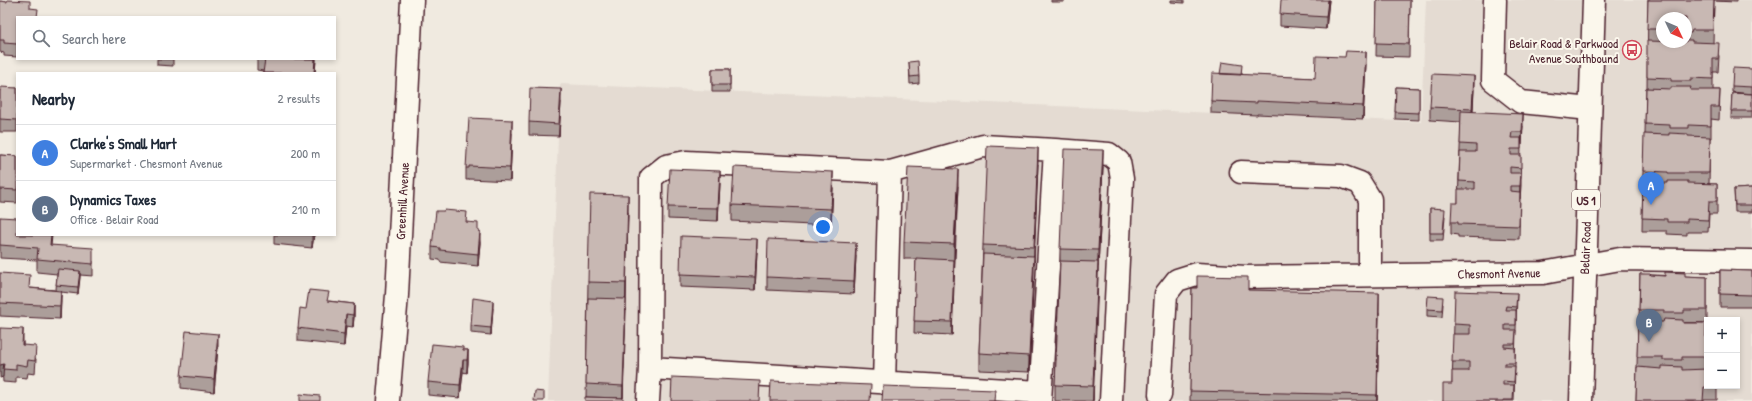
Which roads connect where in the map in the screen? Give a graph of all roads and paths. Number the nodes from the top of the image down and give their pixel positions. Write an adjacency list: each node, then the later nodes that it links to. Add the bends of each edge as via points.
1 (412, 0): 15 (street, Greenhill Avenue, via 397,295)
2 (1495, 0): 4 (street, via 1493,80 1521,102)
3 (1594, 0): 4 (street, Belair Road / US 1)
4 (1590, 109): 9 (street, Belair Road / US 1)
5 (1055, 150): 6 (street, via 983,146); 14 (street); 17 (street, via 1109,154 1119,162 1122,179)
6 (890, 172): 11 (street, via 686,162 666,166 651,178); 12 (street)
7 (1241, 172): 10 (street, via 1341,176 1360,183 1370,199)
8 (1752, 262): 9 (street, Chesmont Avenue, via 1620,259)
9 (1584, 266): 10 (street, Chesmont Avenue, via 1543,273); 18 (street, Belair Road / US 1)
10 (1370, 275): 13 (street, Chesmont Avenue, via 1246,277 1196,274 1177,280 1166,294)
11 (650, 368): 12 (street); 16 (street)
12 (884, 383): 14 (street)
13 (1160, 395)
14 (1040, 397)
15 (388, 401)
16 (648, 401)
17 (1111, 401)
18 (1581, 401)

